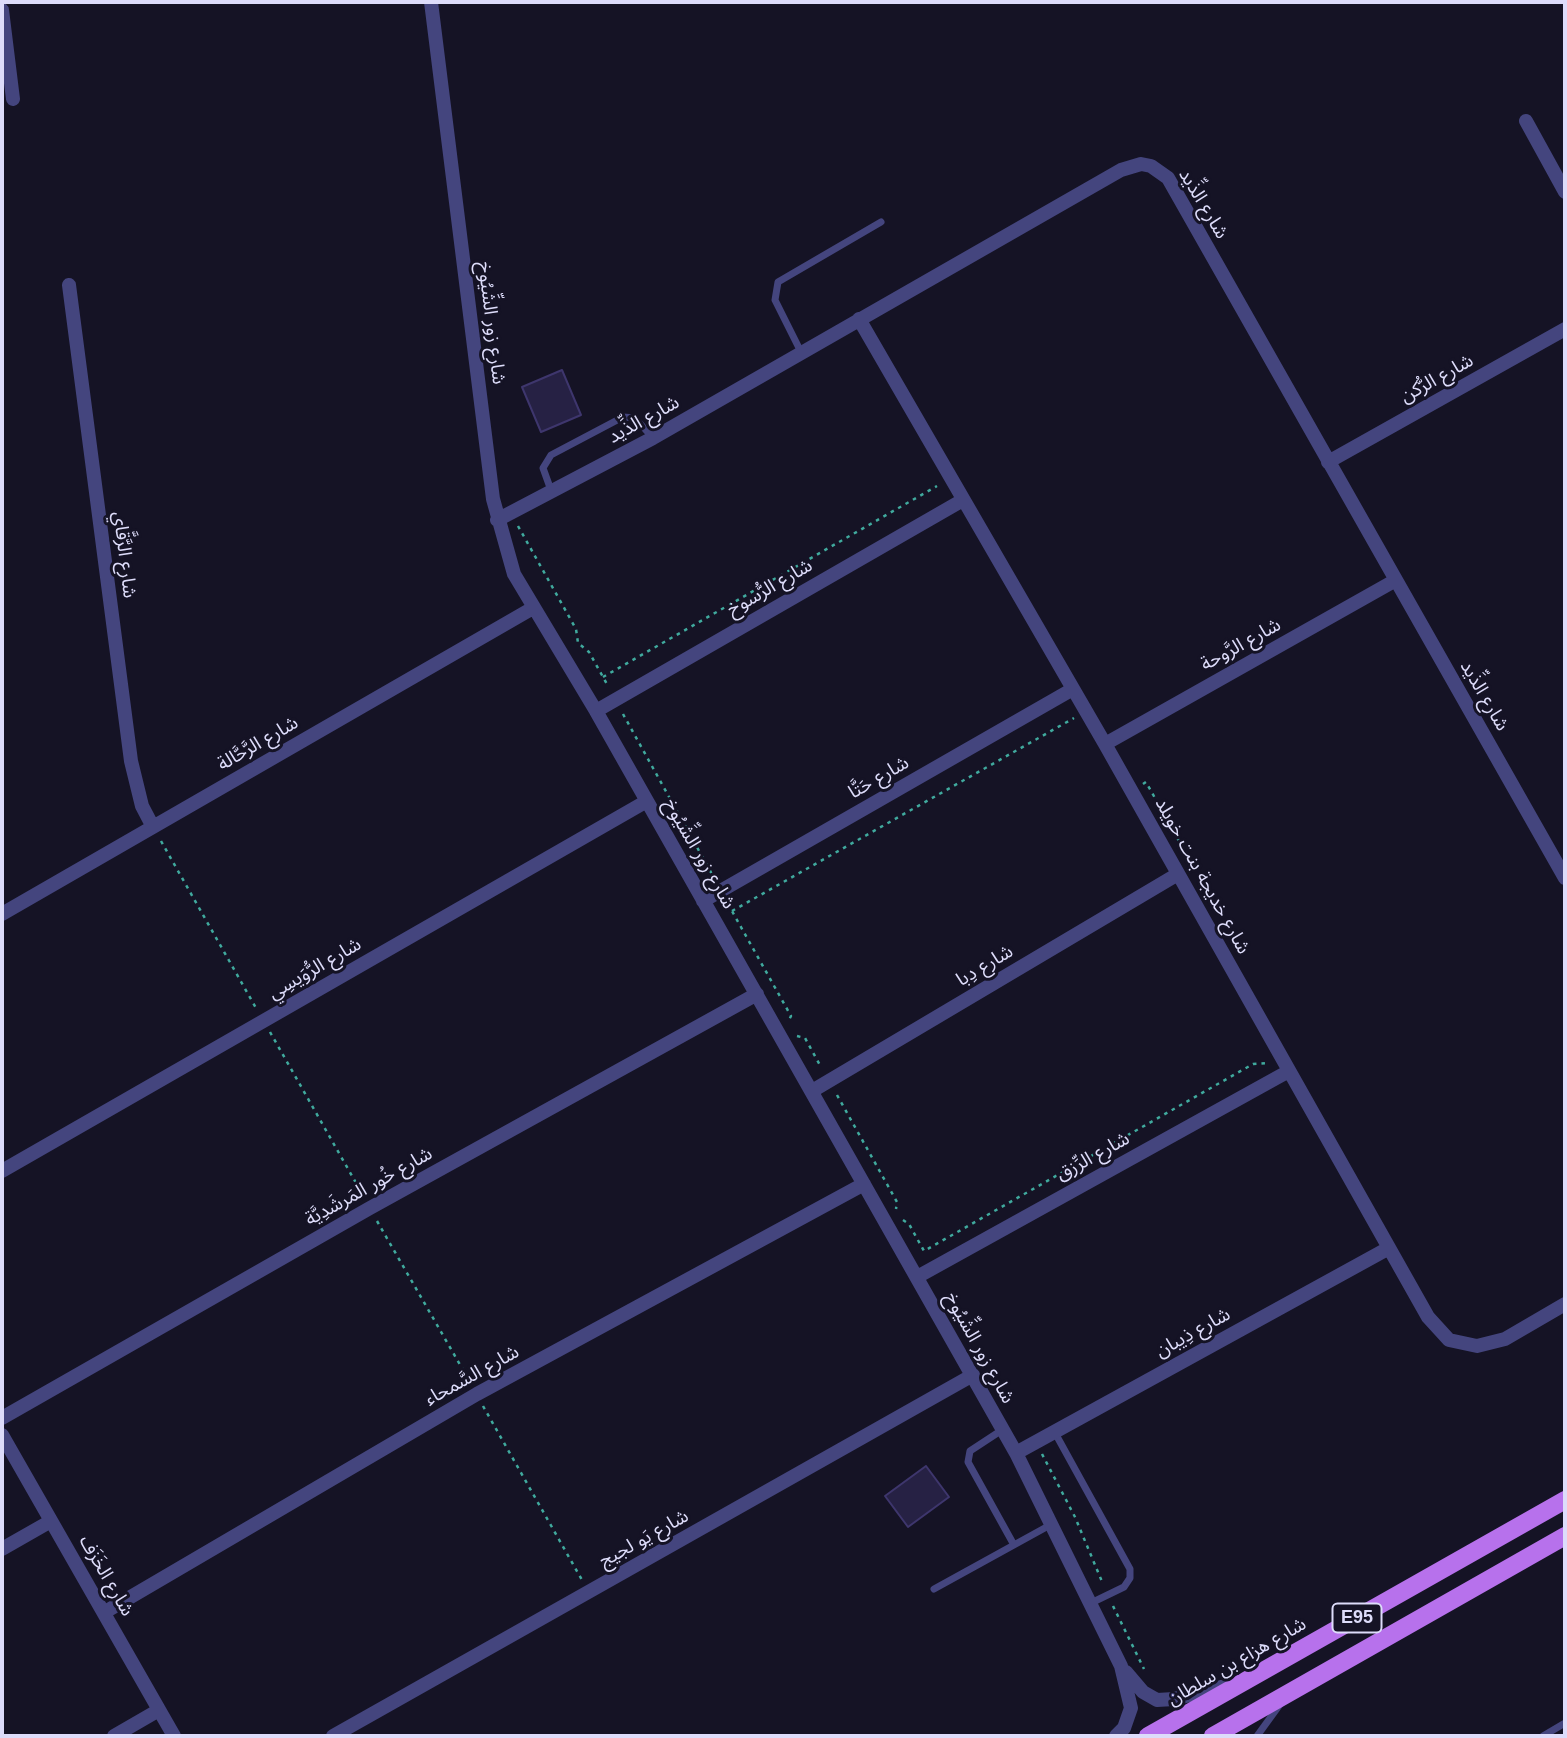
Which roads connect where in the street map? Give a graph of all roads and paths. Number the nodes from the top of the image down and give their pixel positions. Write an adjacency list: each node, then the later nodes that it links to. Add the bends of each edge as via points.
1 (431, 2): 17 (street, شارع زور الشِّيُوخ)
2 (2, 10): 3 (street)
3 (13, 99)
4 (1526, 121): 5 (street)
5 (1565, 191)
6 (881, 222): 10 (lane, via 778,282 776,306)
7 (69, 285): 28 (street, شارع الرَّقَّاي, via 131,761 142,806)
8 (859, 319): 10 (street, شارع الذِّيد); 12 (street, شارع الذِّيد, via 1121,170 1151,166 1168,178); 13 (street, شارع خديجة بنت خويلد)
9 (1565, 329): 12 (street, شارع الرُّكن)
10 (801, 352): 11 (street, شارع الذِّيد)
11 (653, 438): 14 (street, شارع الذِّيد); 14 (lane, via 635,418 623,417 551,455 543,468)
12 (1328, 462): 18 (street, شارع الذِّيد)
13 (950, 478): 15 (street, شارع خديجة بنت خويلد); 20 (path)
14 (552, 493): 16 (street, شارع الذِّيد)
15 (963, 500): 21 (street, شارع خديجة بنت خويلد); 22 (street, شارع الرُّسوخ)
16 (511, 513): 17 (street, شارع الذِّيد); 20 (path, via 576,629 578,643 589,652)
17 (497, 520): 19 (street, شارع زور الشِّيُوخ, via 514,574)
18 (1396, 580): 25 (street, شارع الرَّوحة); 30 (street, شارع الذِّيد)
19 (533, 608): 23 (street, شارع زور الشِّيُوخ); 28 (street, شارع الرَّحَّالة)
20 (603, 677): 22 (path)
21 (1073, 689): 24 (street, شارع خديجة بنت خويلد); 31 (street, شارع حَتَّا)
22 (615, 699): 23 (street, شارع الرُّسوخ); 31 (path)
23 (596, 711): 27 (street, شارع زور الشِّيُوخ)
24 (1086, 711): 25 (street, شارع خديجة بنت خويلد); 33 (path)
25 (1105, 744): 26 (street, شارع خديجة بنت خويلد)
26 (1131, 790): 29 (street, شارع خديجة بنت خويلد); 35 (path, via 1146,782)
27 (647, 801): 32 (street, شارع زور الشِّيُوخ); 43 (street, شارع الرُّوَيسِي)
28 (153, 827): 34 (street, شارع الرَّحَّالة)
29 (1178, 874): 39 (street, شارع خديجة بنت خويلد); 41 (street, شارع دِبا)
30 (1565, 878)
31 (721, 890): 32 (street, شارع حَتَّا); 33 (path)
32 (703, 901): 36 (street, شارع زور الشِّيُوخ)
33 (732, 911): 37 (path, via 791,1016)
34 (2, 914)
35 (1221, 916)
36 (757, 994): 42 (street, شارع زور الشِّيُوخ); 49 (street, شارع خُور المَرشَدِيَّة)
37 (787, 1025)
38 (792, 1035): 41 (path, via 805,1038)
39 (1275, 1045): 40 (street, شارع خديجة بنت خويلد); 41 (path, via 1266,1050 1270,1059 1266,1063 1253,1064 924,1251 909,1224 901,1220 897,1202)
40 (1289, 1071): 45 (street, شارع خديجة بنت خويلد); 46 (street, شارع الرِّزق)
41 (829, 1080): 42 (street, شارع دِبا)
42 (812, 1091): 44 (street, شارع زور الشِّيُوخ)
43 (2, 1171)
44 (864, 1184): 46 (street, شارع زور الشِّيُوخ); 64 (street, شارع السَّمحاء, via 477,1394)
45 (1389, 1248): 47 (street, شارع خديجة بنت خويلد, via 1434,1325 1463,1344 1477,1346 1504,1339); 51 (street, شارع ذِيبان)
46 (917, 1277): 48 (street, شارع زور الشِّيُوخ)
47 (1565, 1304)
48 (973, 1375): 50 (street, شارع زور الشِّيُوخ); 73 (street, شارع يَو لجيج)
49 (2, 1418)
50 (1003, 1430): 54 (street, شارع زور الشِّيُوخ); 59 (lane, via 970,1451 968,1462)
51 (1054, 1431): 53 (street, شارع ذِيبان); 62 (lane, via 1130,1569 1127,1583)
52 (2, 1436): 56 (street, شارع الخَزَف)
53 (1035, 1442): 54 (street, شارع ذِيبان); 62 (path, via 1075,1517)
54 (1016, 1453): 57 (street, شارع زور الشِّيُوخ)
55 (1565, 1500): 66 (main road, شارع هزاع بن سلطان / E95)
56 (51, 1521): 60 (street); 64 (street, شارع الخَزَف)
57 (1052, 1524): 59 (lane); 63 (street, شارع زور الشِّيُوخ)
58 (1565, 1536): 68 (main road, E95)
59 (1014, 1545): 61 (lane)
60 (2, 1549)
61 (934, 1589)
62 (1107, 1595): 63 (lane); 67 (path, via 1148,1676)
63 (1090, 1604): 65 (street, شارع زور الشِّيُوخ)
64 (105, 1612): 69 (street, شارع الخَزَف)
65 (1121, 1666): 67 (street, شارع زور الشِّيُوخ); 74 (street, شارع زور الشِّيُوخ, via 1131,1708)
66 (1245, 1681): 67 (street, شارع زور الشِّيُوخ, via 1166,1701 1149,1697); 75 (main road, شارع هزاع بن سلطان / E95)
67 (1135, 1683)
68 (1285, 1695): 76 (main road, E95); 77 (lane)
69 (159, 1710): 71 (street); 72 (street, شارع الخَزَف)
70 (1565, 1723): 78 (lane)
71 (114, 1736)
72 (174, 1736)
73 (333, 1736)
74 (1116, 1736)
75 (1148, 1736)
76 (1213, 1736)
77 (1257, 1736)
78 (1543, 1736)

